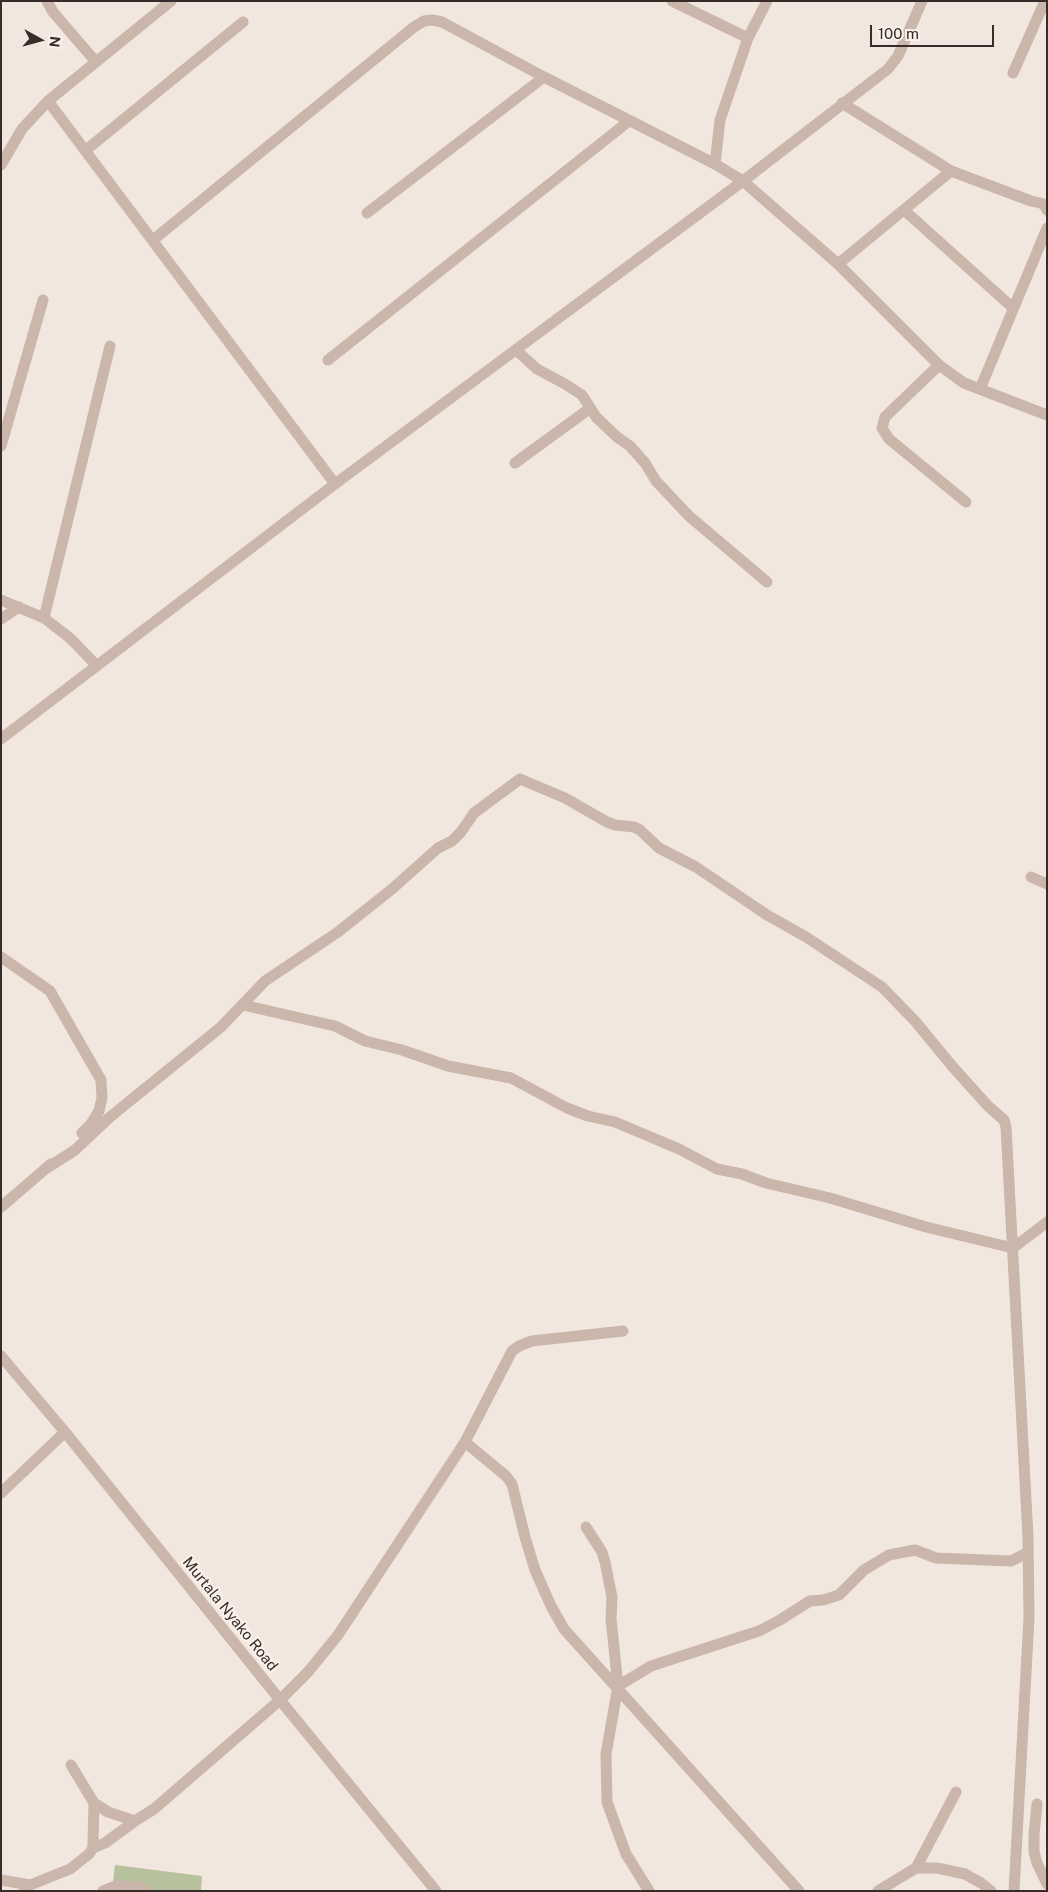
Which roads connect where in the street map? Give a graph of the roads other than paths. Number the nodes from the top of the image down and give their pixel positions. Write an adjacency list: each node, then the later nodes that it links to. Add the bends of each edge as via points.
1 (47, 1): 9 (street, via 52,12)
2 (170, 1): 9 (street)
3 (672, 1): 8 (street)
4 (767, 1): 8 (street)
5 (922, 1): 13 (street, via 898,56 888,69)
6 (1045, 1): 10 (street)
7 (243, 22): 15 (street)
8 (748, 38): 16 (street, via 720,120)
9 (96, 62): 12 (street)
10 (1013, 74)
11 (544, 77): 14 (street); 22 (street); 24 (street, via 442,22 424,21)
12 (48, 101): 15 (street); 17 (street, via 22,129)
13 (842, 104): 18 (street); 19 (street)
14 (629, 121): 16 (street); 30 (street)
15 (86, 150): 24 (street)
16 (714, 164): 19 (street)
17 (1, 165)
18 (952, 171): 20 (street); 21 (street, via 1044,204)
19 (743, 181): 25 (street); 29 (street)
20 (904, 210): 25 (street); 27 (street)
21 (1047, 210)
22 (367, 213)
23 (1047, 228): 27 (street)
24 (153, 240): 37 (street)
25 (838, 264): 31 (street)
26 (43, 300): 35 (street)
27 (1013, 308): 32 (street)
28 (110, 346): 42 (street)
29 (516, 350): 33 (street, via 537,369 582,396); 37 (street)
30 (328, 360)
31 (939, 365): 32 (street, via 964,383); 38 (street, via 885,417 882,428 889,439)
32 (980, 389): 34 (street)
33 (590, 408): 36 (street); 39 (street, via 646,463 656,481 689,516)
34 (1047, 415)
35 (1, 446)
36 (515, 463)
37 (335, 484): 44 (street)
38 (966, 502)
39 (767, 582)
40 (1, 600): 41 (street)
41 (19, 607): 42 (street); 43 (street)
42 (44, 618): 44 (street, via 70,638)
43 (1, 620)
44 (97, 666): 45 (street)
45 (1, 739)
46 (1031, 877): 47 (street)
47 (1047, 884)
48 (1, 957): 50 (street, via 50,991 101,1080 102,1098 92,1124)
49 (242, 1005): 50 (street, via 221,1027 110,1117 75,1150); 53 (street, via 335,1026 365,1041 448,1066 511,1078 572,1110 615,1122 717,1169); 53 (street, via 265,981 338,932 438,848 458,836 474,813 516,780 524,779 607,822 640,830 659,848 696,867 888,993 1004,1120)
50 (47, 1168): 51 (street)
51 (1, 1207)
52 (1047, 1222): 53 (street)
53 (1013, 1248): 60 (street, via 1026,1469)
54 (623, 1331): 57 (street, via 532,1341 518,1346 512,1351)
55 (1, 1356): 56 (street, Murtala Nyako Road)
56 (65, 1432): 58 (street); 62 (street, Murtala Nyako Road)
57 (465, 1442): 61 (street, via 512,1484 535,1570 559,1622); 62 (street, via 338,1635)
58 (1, 1493)
59 (586, 1527): 61 (street, via 605,1562 612,1597)
60 (1027, 1553): 61 (street, via 1011,1561 936,1558 915,1550 889,1555 864,1570 839,1595 810,1600 759,1631 651,1666); 81 (street, via 1028,1618)
61 (618, 1687): 77 (street, via 606,1754 606,1802 626,1854); 78 (street)
62 (280, 1700): 67 (street, via 154,1809); 76 (street, Murtala Nyako Road)
63 (71, 1765): 65 (street)
64 (956, 1792): 69 (street)
65 (94, 1803): 67 (street); 68 (street)
66 (1037, 1804): 71 (street, via 1034,1852)
67 (134, 1821): 68 (street)
68 (93, 1848): 72 (street, via 70,1869)
69 (916, 1868): 79 (street); 80 (street, via 959,1872 981,1882)
70 (1, 1882): 72 (street); 73 (street)
71 (1047, 1884)
72 (27, 1888)
73 (9, 1891)
74 (103, 1891): 75 (street, via 116,1886 140,1887)
75 (146, 1891)
76 (436, 1891)
77 (650, 1891)
78 (799, 1891)
79 (878, 1891)
80 (991, 1891)
81 (1014, 1891)

